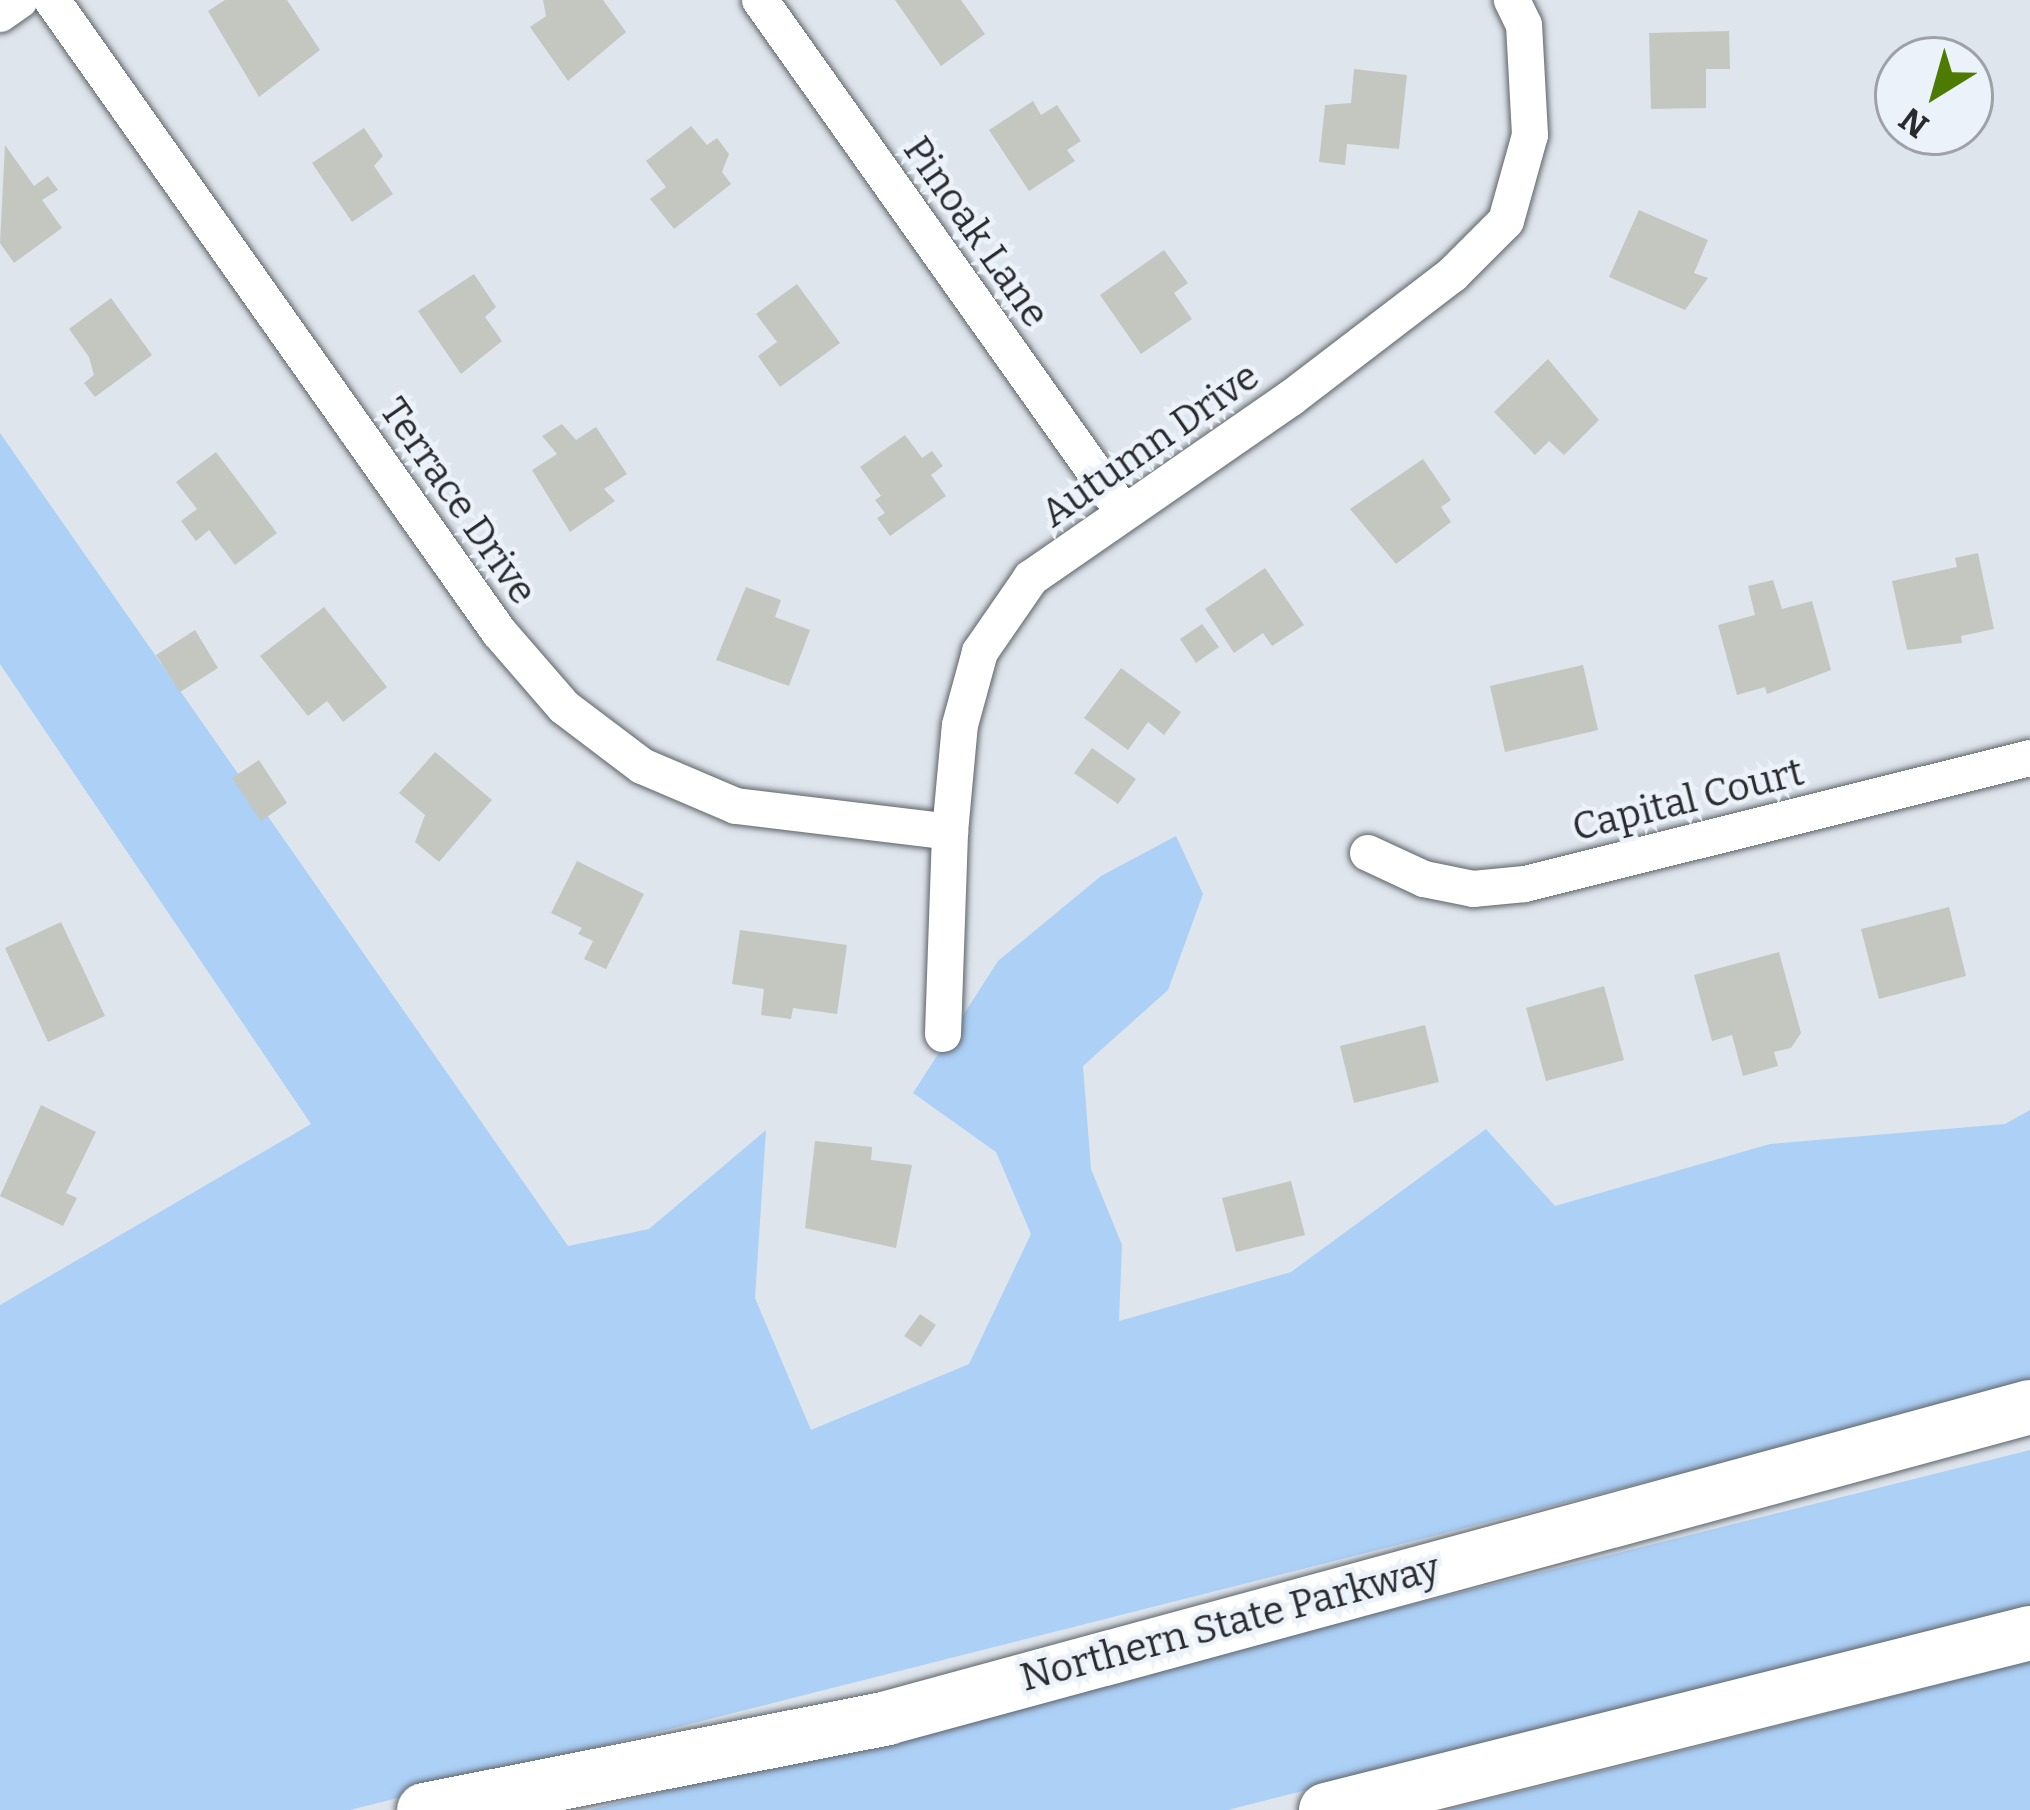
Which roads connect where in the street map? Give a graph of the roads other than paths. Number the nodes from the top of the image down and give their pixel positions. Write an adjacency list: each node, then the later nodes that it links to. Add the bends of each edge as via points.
1 (20, 0): 5 (street)
2 (52, 0): 8 (street, Terrace Drive, via 499,632 564,707 642,766 736,806)
3 (760, 0): 6 (street, Pinoak Lane)
4 (1512, 0): 6 (street, Autumn Drive, via 1524,25 1530,135 1505,221 1434,289)
5 (0, 14)
6 (1124, 513): 8 (street, Autumn Drive, via 1031,578 980,652 960,725)
7 (2030, 758): 9 (street, Capital Court, via 1526,884 1474,890 1424,879)
8 (950, 832): 10 (street, Autumn Drive)
9 (1368, 853)
10 (943, 1034)
11 (2030, 1407): 13 (highway, Northern State Parkway, via 886,1718)
12 (2030, 1633): 14 (highway)
13 (424, 1810)
14 (1326, 1810)

